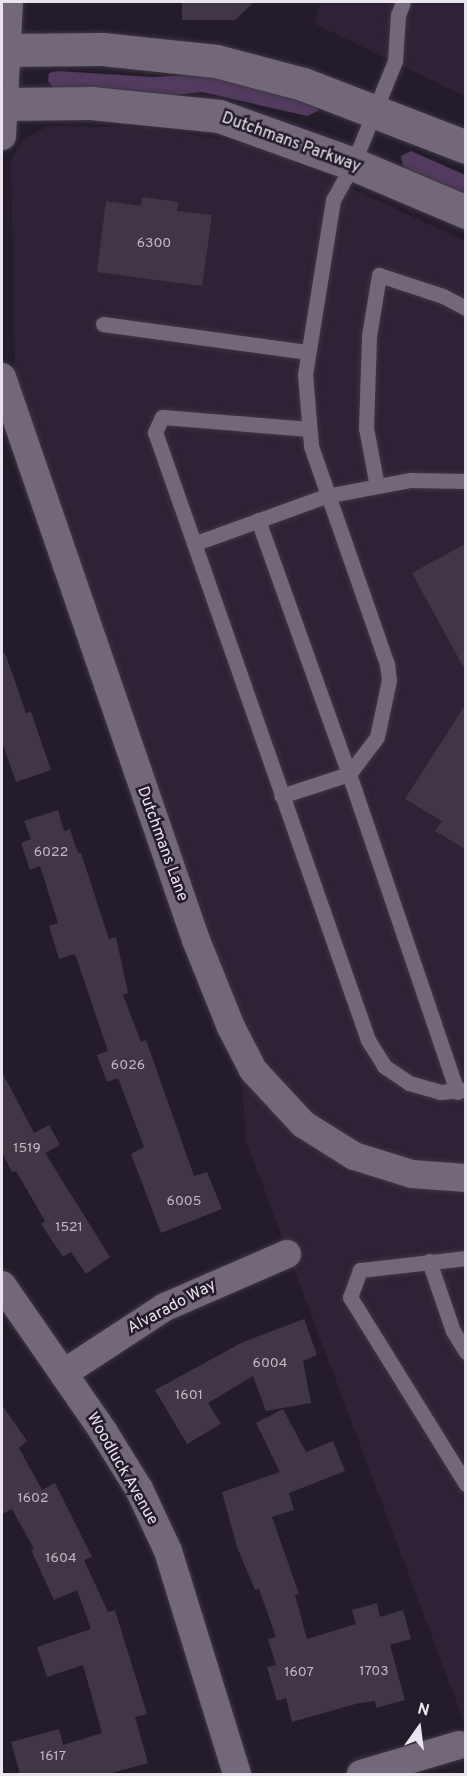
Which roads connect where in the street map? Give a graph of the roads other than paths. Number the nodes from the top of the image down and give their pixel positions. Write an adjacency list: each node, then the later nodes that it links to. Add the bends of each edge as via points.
1 (9, 2): 3 (street)
2 (403, 2): 4 (lane, via 398,15 395,61)
3 (4, 50): 4 (main road, via 102,49 216,61 303,84); 5 (street)
4 (374, 113): 6 (main road); 7 (lane)
5 (2, 115): 7 (main road, Dutchmans Parkway, via 90,103 219,116)
6 (465, 147)
7 (353, 164): 8 (main road, Dutchmans Parkway); 11 (lane, via 333,200)
8 (465, 212)
9 (465, 308): 15 (lane, via 443,296 379,275 369,336 366,428)
10 (104, 324): 11 (lane)
11 (308, 351): 13 (lane, via 305,374)
12 (2, 377): 22 (street, Dutchmans Lane, via 196,940 231,1028 253,1070 303,1124 354,1156 412,1174)
13 (309, 429): 16 (lane); 18 (lane, via 162,417 155,432)
14 (465, 481): 15 (lane, via 410,480)
15 (377, 486): 16 (lane)
16 (326, 496): 17 (lane); 19 (lane, via 387,664 389,680 377,736)
17 (258, 520): 18 (lane); 19 (lane)
18 (195, 543): 20 (lane)
19 (349, 774): 20 (lane); 21 (lane)
20 (281, 796): 21 (lane, via 368,1040 384,1066 409,1083 440,1092)
21 (461, 1091)
22 (465, 1178)
23 (287, 1254): 28 (street, Alvarado Way, via 165,1307)
24 (465, 1258): 25 (lane)
25 (429, 1261): 27 (lane, via 453,1331); 29 (lane, via 404,1268 360,1270 350,1297)
26 (2, 1285): 28 (street, Woodluck Avenue)
27 (465, 1352)
28 (64, 1373): 31 (street, Woodluck Avenue, via 139,1490 168,1551)
29 (465, 1484)
30 (459, 1745): 32 (street)
31 (237, 1774)
32 (361, 1774)

